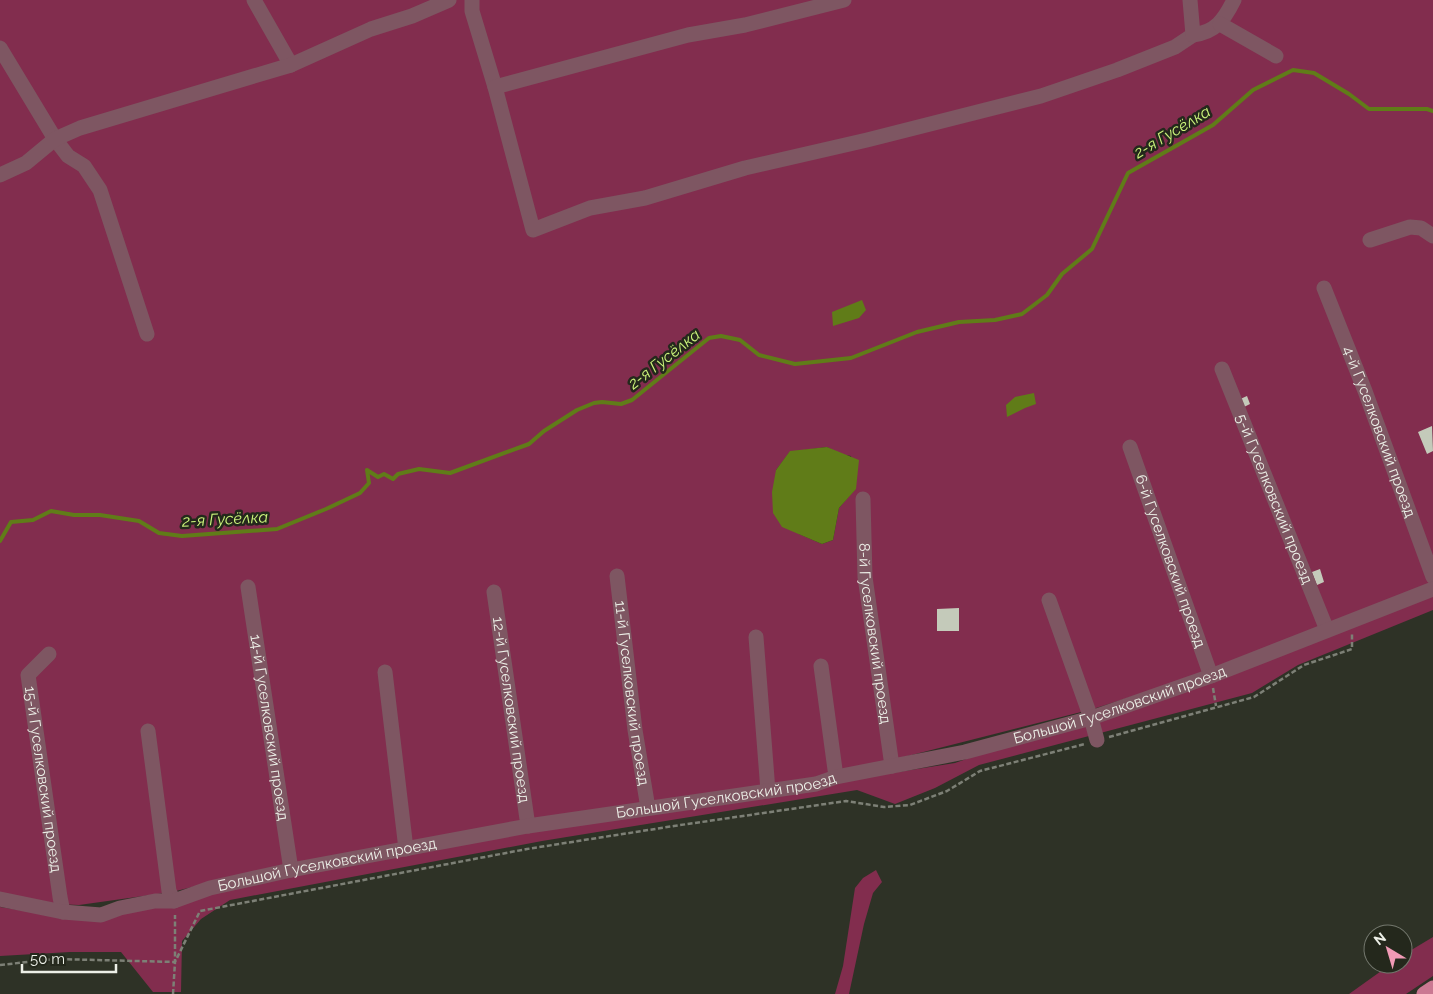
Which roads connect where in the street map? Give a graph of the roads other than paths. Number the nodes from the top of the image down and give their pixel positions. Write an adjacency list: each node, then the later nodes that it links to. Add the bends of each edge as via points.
1 (254, 0): 11 (street)
2 (449, 0): 11 (street)
3 (472, 0): 12 (street, via 472,11)
4 (844, 0): 12 (street, via 744,25 688,35)
5 (1190, 0): 8 (street)
6 (1234, 0): 7 (street)
7 (1220, 24): 8 (street, via 1212,30); 10 (street)
8 (1193, 35): 12 (street, via 1175,47 1041,96 745,168 644,198 590,208 533,230)
9 (0, 48): 13 (street)
10 (1276, 56)
11 (291, 65): 13 (street, via 98,122)
12 (494, 87)
13 (55, 140): 14 (street, via 26,163); 18 (street, via 68,156 84,166 100,190)
14 (0, 175)
15 (1433, 236): 16 (street, via 1421,228 1410,227)
16 (1370, 240)
17 (1324, 288): 23 (street, 4-й Гуселковский проезд)
18 (147, 334)
19 (1222, 369): 28 (street, 5-й Гуселковский проезд)
20 (1130, 447): 33 (street, 6-й Гуселковский проезд)
21 (863, 499): 37 (street, 8-й Гуселковский проезд, via 865,577)
22 (617, 576): 40 (street, 11-й Гуселковский проезд)
23 (1433, 577)
24 (248, 587): 43 (street, 14-й Гуселковский проезд)
25 (1433, 589): 28 (street, Большой Гуселковский проезд)
26 (494, 592): 41 (street, 12-й Гуселковский проезд)
27 (1049, 600): 34 (street)
28 (1326, 630): 33 (street, Большой Гуселковский проезд)
29 (756, 637): 39 (street)
30 (48, 654): 46 (street, 15-й Гуселковский проезд, via 28,675)
31 (821, 666): 38 (street)
32 (385, 672): 42 (street)
33 (1211, 676): 34 (street, Большой Гуселковский проезд)
34 (1091, 718): 36 (street); 37 (street, Большой Гуселковский проезд, via 965,752)
35 (148, 731): 45 (street, via 168,891)
36 (1097, 740)
37 (892, 766): 38 (street, Большой Гуселковский проезд)
38 (836, 777): 39 (street, Большой Гуселковский проезд, via 816,784)
39 (768, 791): 40 (street, Большой Гуселковский проезд)
40 (648, 808): 41 (street, Большой Гуселковский проезд)
41 (528, 826): 42 (street, Большой Гуселковский проезд)
42 (406, 849): 43 (street, Большой Гуселковский проезд)
43 (291, 870): 45 (street, Большой Гуселковский проезд, via 210,888)
44 (0, 899): 46 (street, Большой Гуселковский проезд)
45 (174, 901): 46 (street, Большой Гуселковский проезд, via 155,901 101,915)
46 (64, 912)
47 (1433, 988): 48 (main road)
48 (1424, 994)

